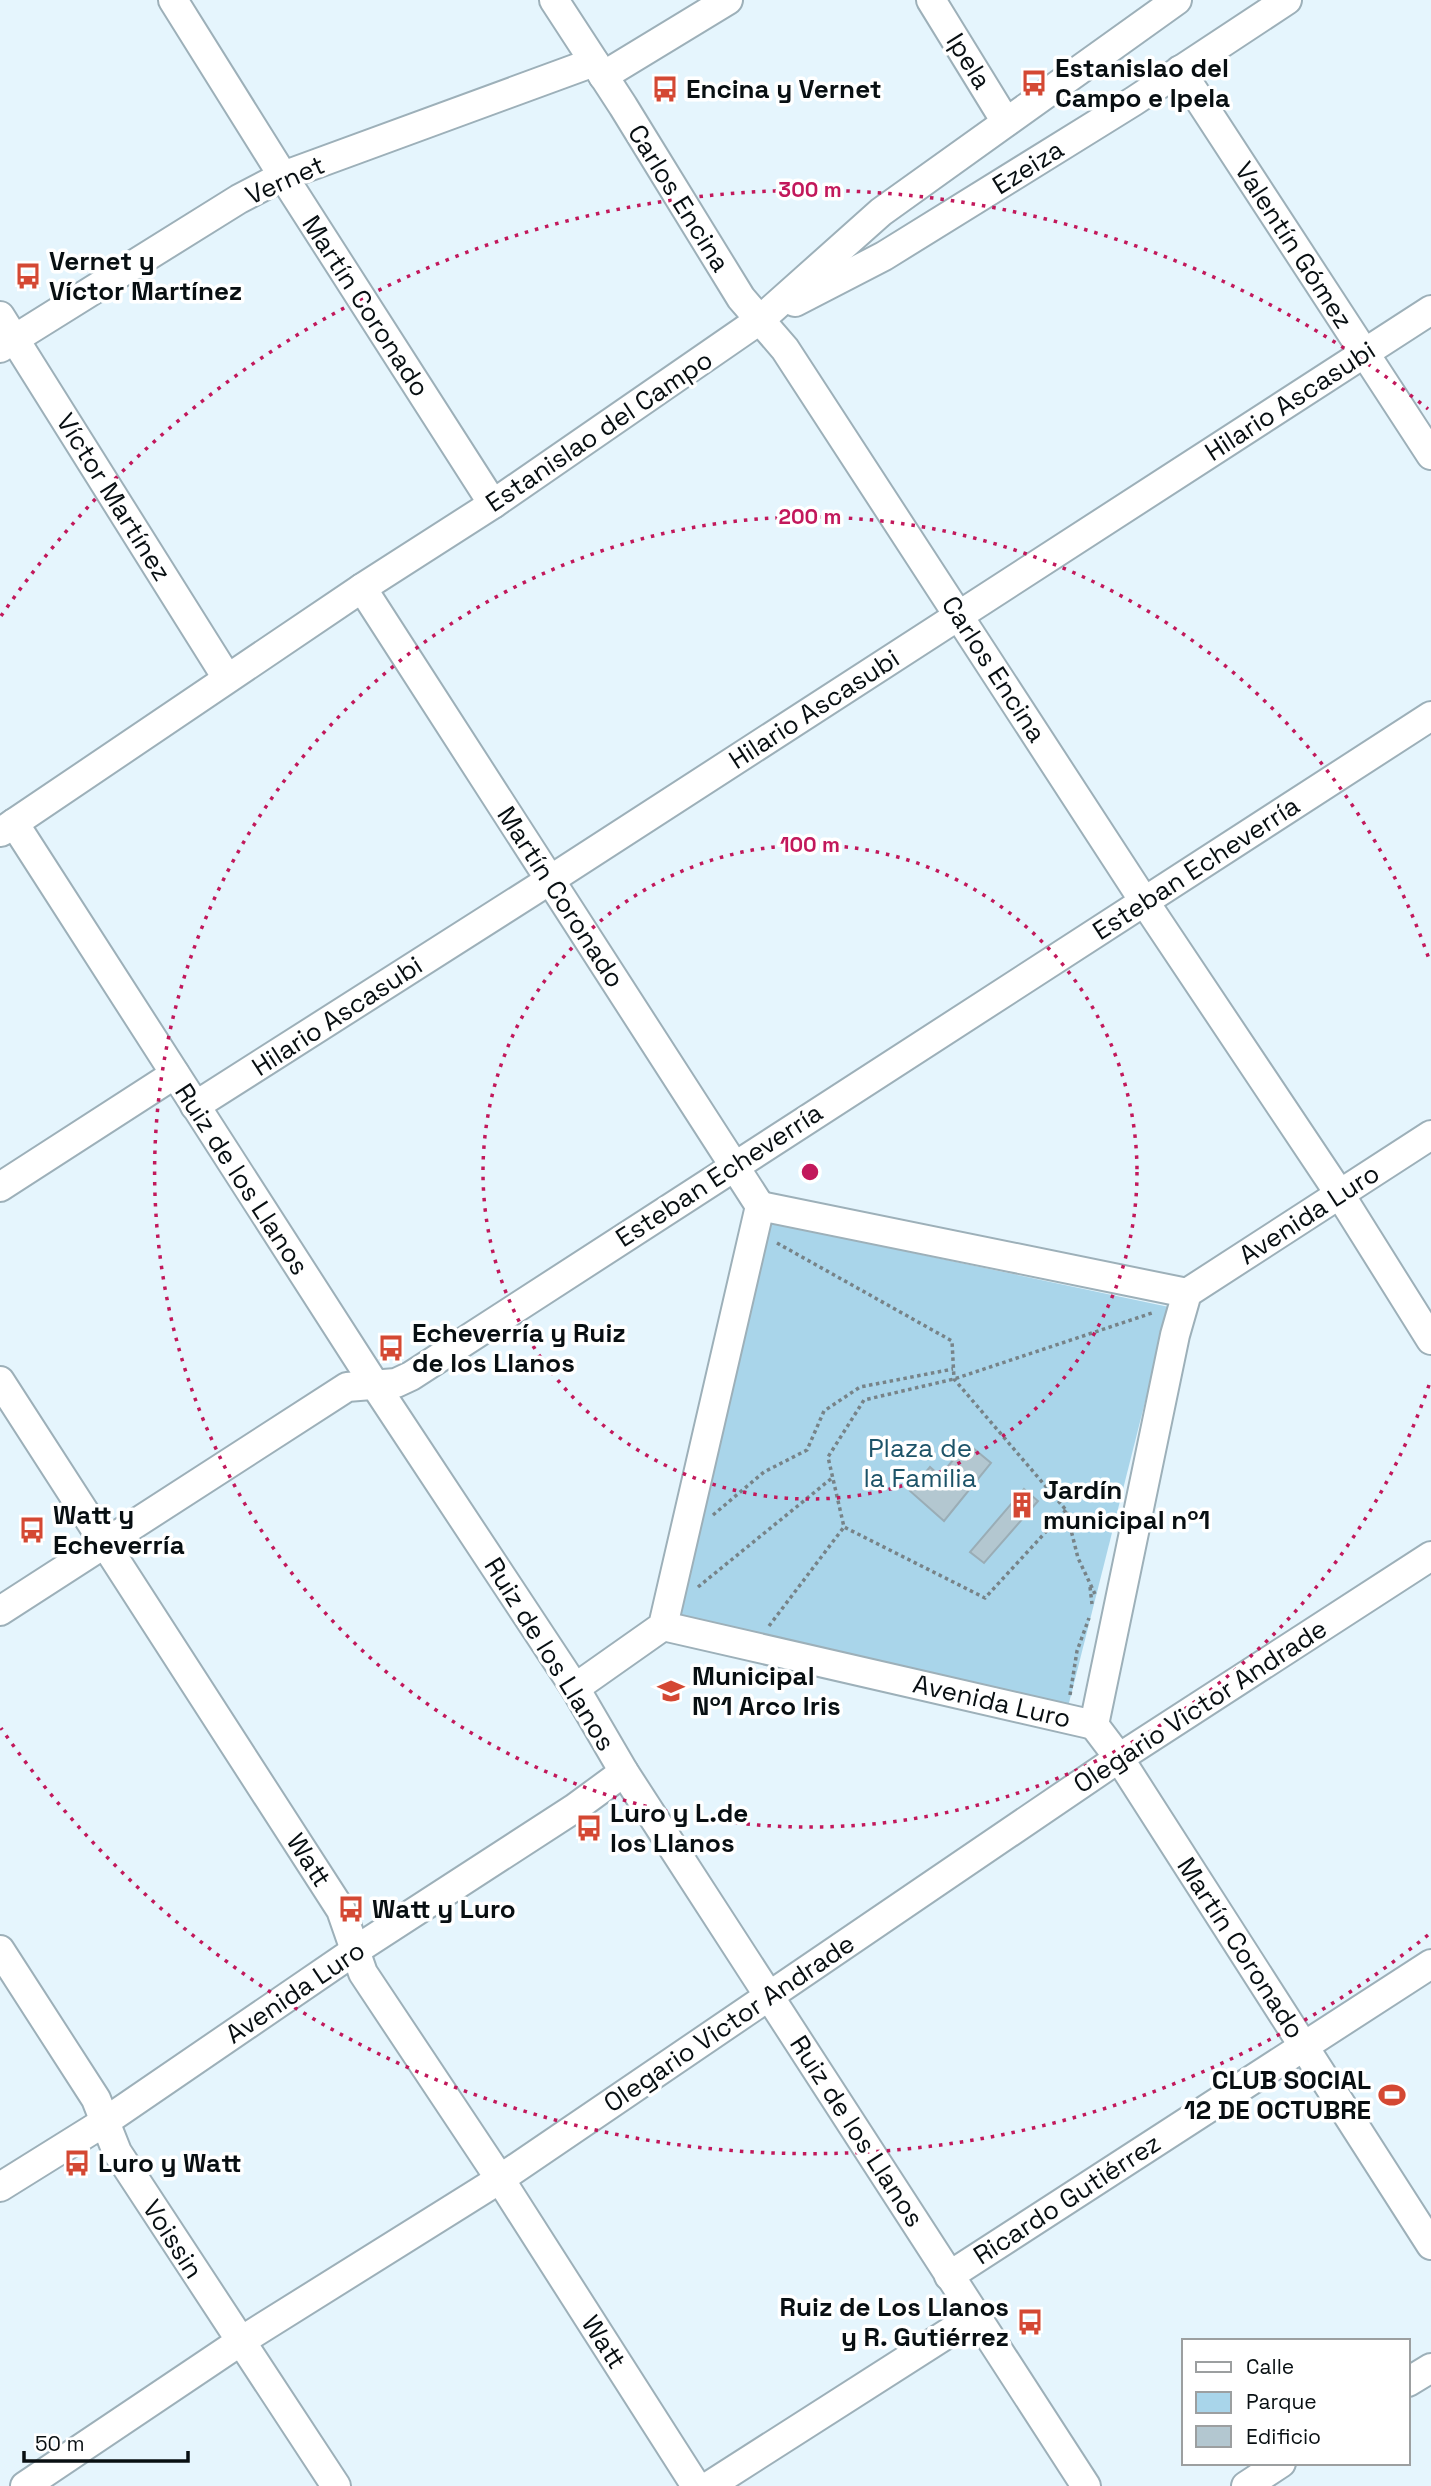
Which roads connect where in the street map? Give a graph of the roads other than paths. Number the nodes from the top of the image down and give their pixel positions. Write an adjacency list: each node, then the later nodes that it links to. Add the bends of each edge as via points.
1 (173, 0): 10 (street, Martín Coronado)
2 (554, 0): 7 (street, Carlos Encina)
3 (728, 0): 7 (street, Vernet)
4 (930, 0): 9 (street, Ipela)
5 (1177, 0): 9 (street, Estanislao del Campo)
6 (1284, 1): 8 (street, Ezeiza)
7 (598, 69): 10 (street, Vernet); 12 (street, Carlos Encina, via 741,298)
8 (1180, 70): 12 (street, Ezeiza, via 884,256); 14 (street, Valentín Gómez)
9 (1006, 122): 12 (street, Estanislao del Campo, via 881,212)
10 (283, 176): 13 (street, Vernet); 16 (street, Martín Coronado)
11 (1431, 310): 14 (street, Hilario Ascasubi)
12 (761, 319): 16 (street, Estanislao del Campo); 18 (street, Carlos Encina)
13 (5, 334): 19 (street, Víctor Martínez)
14 (1365, 353): 15 (street, Valentín Gómez); 18 (street, Hilario Ascasubi)
15 (1431, 455)
16 (493, 504): 17 (street, Estanislao del Campo)
17 (362, 588): 19 (street, Estanislao del Campo); 22 (street, Martín Coronado)
18 (959, 614): 22 (street, Hilario Ascasubi); 23 (street, Carlos Encina)
19 (227, 678): 21 (street, Estanislao del Campo)
20 (1431, 716): 23 (street, Esteban Echeverría)
21 (7, 828): 24 (street, Ruiz de los Llanos)
22 (550, 880): 25 (street, Hilario Ascasubi); 27 (street, Martín Coronado)
23 (1144, 901): 27 (street, Esteban Echeverría); 29 (street, Carlos Encina)
24 (175, 1074): 25 (street, Ruiz de los Llanos); 28 (street)
25 (195, 1107): 34 (street, Ruiz de los Llanos)
26 (1431, 1135): 29 (street, Avenida Luro)
27 (734, 1165): 30 (street, Martín Coronado); 34 (street, Esteban Echeverría, via 411,1376)
28 (0, 1187)
29 (1339, 1193): 31 (street, Avenida Luro); 32 (street, Carlos Encina)
30 (760, 1206): 31 (street); 38 (street)
31 (1187, 1293): 40 (street, Avenida Luro, via 1174,1335)
32 (1431, 1340)
33 (0, 1381): 35 (street, Watt)
34 (375, 1385): 35 (street, Esteban Echeverría, via 347,1387); 39 (street, Ruiz de los Llanos)
35 (103, 1542): 37 (street, Esteban Echeverría); 44 (street, Watt, via 341,1910)
36 (1431, 1556): 41 (street, Olegario Victor Andrade)
37 (0, 1611)
38 (663, 1626): 39 (street); 40 (street, Avenida Luro)
39 (575, 1688): 42 (street, Ruiz de los Llanos)
40 (1094, 1725): 41 (street, Martín Coronado)
41 (1119, 1758): 46 (street, Olegario Victor Andrade); 47 (street, Martín Coronado)
42 (624, 1772): 44 (street, Avenida Luro); 46 (street, Ruiz de los Llanos)
43 (0, 1950): 48 (street, Voissin)
44 (356, 1950): 48 (street, Avenida Luro); 49 (street, Watt, via 363,1973)
45 (1431, 1964): 47 (street, Ricardo Gutiérrez)
46 (769, 1995): 49 (street, Olegario Victor Andrade); 52 (street, Ruiz de los Llanos)
47 (1304, 2046): 51 (street, Martín Coronado); 52 (street, Ricardo Gutiérrez)
48 (106, 2121): 50 (street, Avenida Luro); 54 (street, Voissin, via 117,2152)
49 (500, 2179): 54 (street, Olegario Victor Andrade); 60 (street, Watt)
50 (0, 2187)
51 (1431, 2245)
52 (949, 2276): 53 (street, Ruiz de los Llanos)
53 (975, 2316): 61 (street); 62 (street, Ruiz de los Llanos)
54 (241, 2342): 58 (street, Olegario Victor Andrade); 59 (street, Voissin)
55 (1431, 2368): 56 (street)
56 (1410, 2381)
57 (1278, 2465): 63 (street)
58 (25, 2486)
59 (335, 2486)
60 (696, 2486)
61 (709, 2486)
62 (1086, 2486)
63 (1246, 2486)

